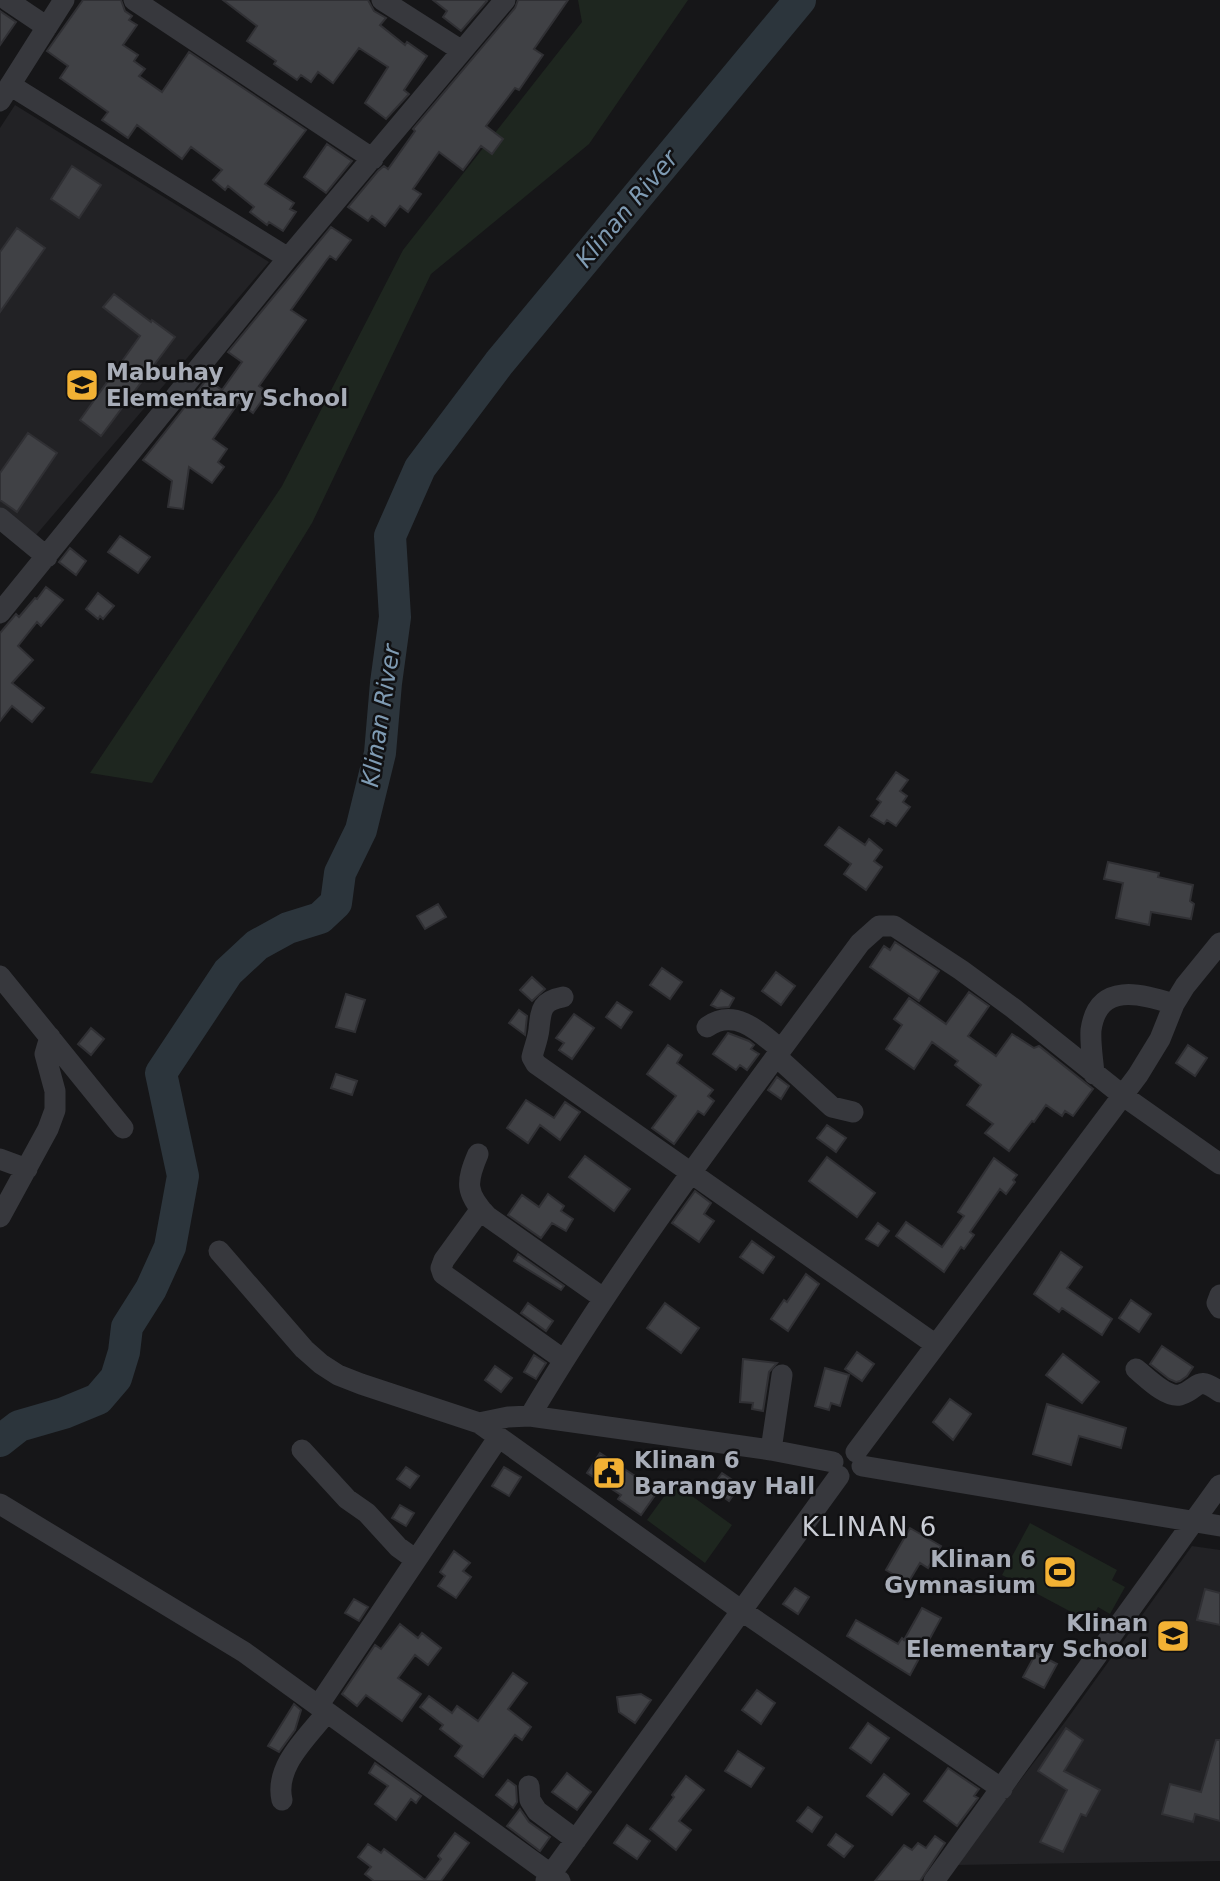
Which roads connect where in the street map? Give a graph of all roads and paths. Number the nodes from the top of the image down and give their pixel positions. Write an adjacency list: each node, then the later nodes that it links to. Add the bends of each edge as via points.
1 (8, 0): 6 (street)
2 (64, 0): 6 (street)
3 (134, 0): 9 (street)
4 (382, 0): 7 (street)
5 (505, 0): 7 (street)
6 (47, 27): 8 (street)
7 (462, 51): 9 (street)
8 (3, 96): 10 (street)
9 (373, 159): 10 (street)
10 (288, 258): 12 (street)
11 (0, 518): 12 (street)
12 (47, 557): 13 (street)
13 (0, 613)
14 (1220, 943): 17 (street)
15 (0, 975): 19 (street)
16 (563, 997): 29 (street, via 547,1003 541,1012 532,1057 536,1064)
17 (1174, 1004): 21 (street, via 1123,994 1100,1006 1091,1030); 22 (street, via 1151,1056)
18 (707, 1027): 20 (street, via 725,1018 738,1019)
19 (50, 1037): 24 (street); 28 (street, via 45,1054 55,1110)
20 (779, 1054): 21 (street, via 860,943 873,929 886,925 961,970); 23 (street, via 832,1107); 29 (street)
21 (1094, 1074): 22 (street)
22 (1122, 1096): 27 (street); 36 (street)
23 (853, 1112)
24 (123, 1128)
25 (478, 1154): 30 (street, via 469,1176 475,1203)
26 (0, 1158): 28 (street)
27 (1220, 1164)
28 (27, 1169): 31 (street)
29 (692, 1172): 34 (street); 36 (street)
30 (481, 1209): 34 (street); 37 (street, via 443,1260 443,1273)
31 (0, 1217)
32 (219, 1251): 42 (street, via 321,1364 361,1384)
33 (1220, 1295): 35 (street)
34 (603, 1298): 37 (street)
35 (1220, 1308)
36 (936, 1345): 46 (street)
37 (564, 1360): 41 (street)
38 (1136, 1370): 40 (street, via 1172,1394 1179,1395 1198,1383)
39 (782, 1375): 45 (street)
40 (1220, 1392)
41 (530, 1416): 42 (street); 45 (street)
42 (479, 1423): 43 (street)
43 (498, 1438): 52 (street); 53 (street)
44 (302, 1450): 52 (street, via 347,1499)
45 (771, 1450): 47 (street)
46 (859, 1459): 47 (street, via 842,1450); 50 (street)
47 (836, 1469): 53 (street)
48 (1220, 1485): 50 (street)
49 (0, 1504): 54 (street, via 244,1652)
50 (1193, 1523): 51 (street); 56 (street)
51 (1220, 1526)
52 (416, 1560): 54 (street)
53 (742, 1611): 56 (street); 58 (street)
54 (323, 1709): 57 (street, via 283,1772); 59 (street)
55 (529, 1786): 58 (street, via 537,1811)
56 (1002, 1789): 60 (street)
57 (282, 1800)
58 (576, 1840): 59 (street)
59 (552, 1879)
60 (934, 1881)

